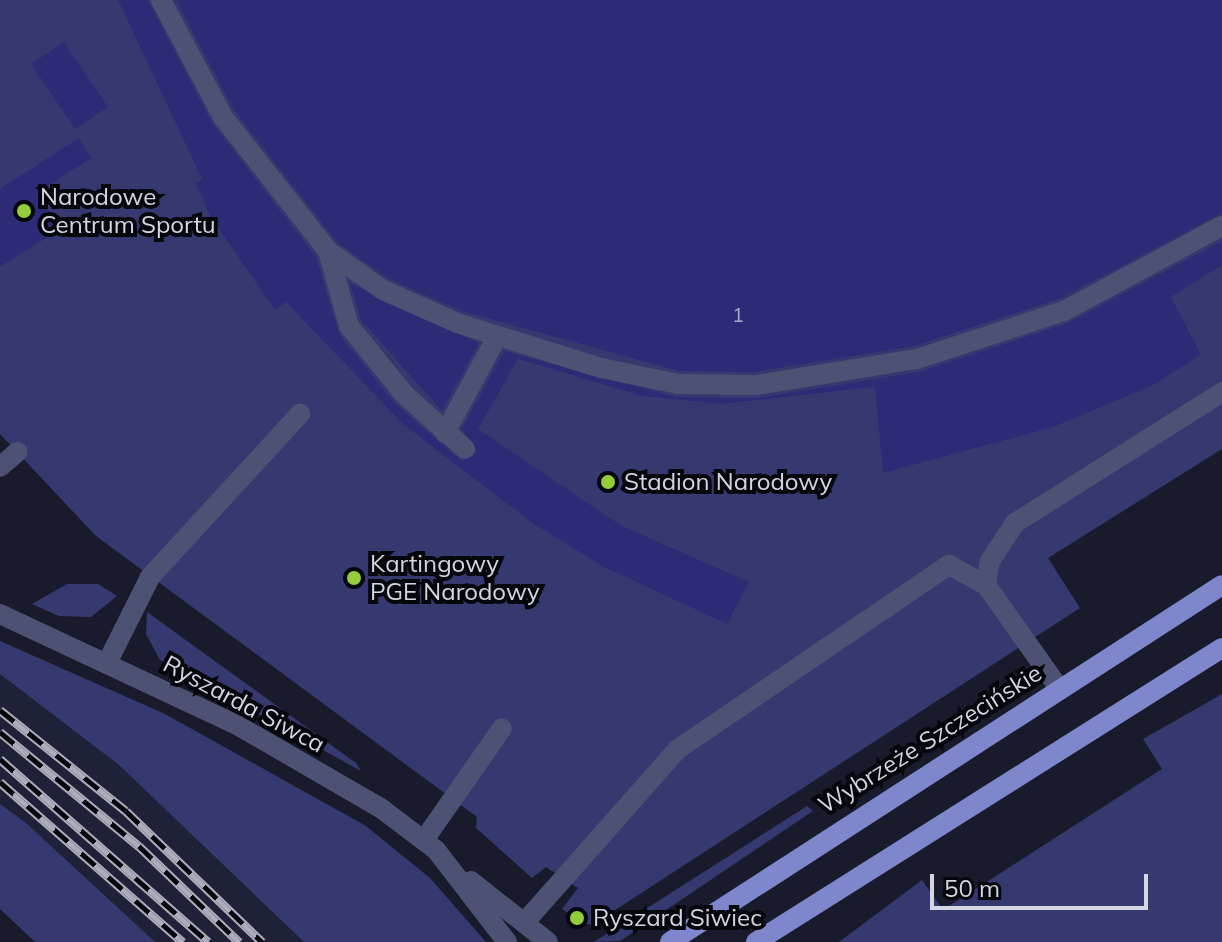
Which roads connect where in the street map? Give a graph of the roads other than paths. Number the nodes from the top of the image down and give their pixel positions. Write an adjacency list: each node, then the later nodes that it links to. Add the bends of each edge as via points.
1 (161, 0): 3 (street, via 223,117)
2 (1222, 226): 4 (street, via 1064,311 984,341 836,376 678,384)
3 (328, 251): 4 (street, via 383,290); 7 (street, via 349,326)
4 (497, 337): 7 (street)
5 (1222, 392): 11 (street, via 1015,523 990,561)
6 (300, 414): 15 (street, via 150,577)
7 (445, 433): 8 (street)
8 (465, 449)
9 (17, 452): 10 (street)
10 (0, 467)
11 (986, 585): 16 (street); 20 (street, via 949,565 702,730)
12 (1222, 585): 16 (main road, Wybrzeże Szczecińskie)
13 (0, 614): 15 (street, Ryszarda Siwca)
14 (1222, 648): 24 (main road)
15 (107, 663): 18 (street, Ryszarda Siwca, via 239,726)
16 (1059, 688): 23 (main road, Wybrzeże Szczecińskie)
17 (502, 728): 18 (street)
18 (424, 840): 19 (street, Ryszarda Siwca)
19 (449, 864): 20 (street, Ryszarda Siwca); 21 (street, Ryszarda Siwca)
20 (524, 923): 22 (street, Ryszarda Siwca)
21 (507, 942)
22 (548, 942)
23 (670, 942)
24 (756, 942)

